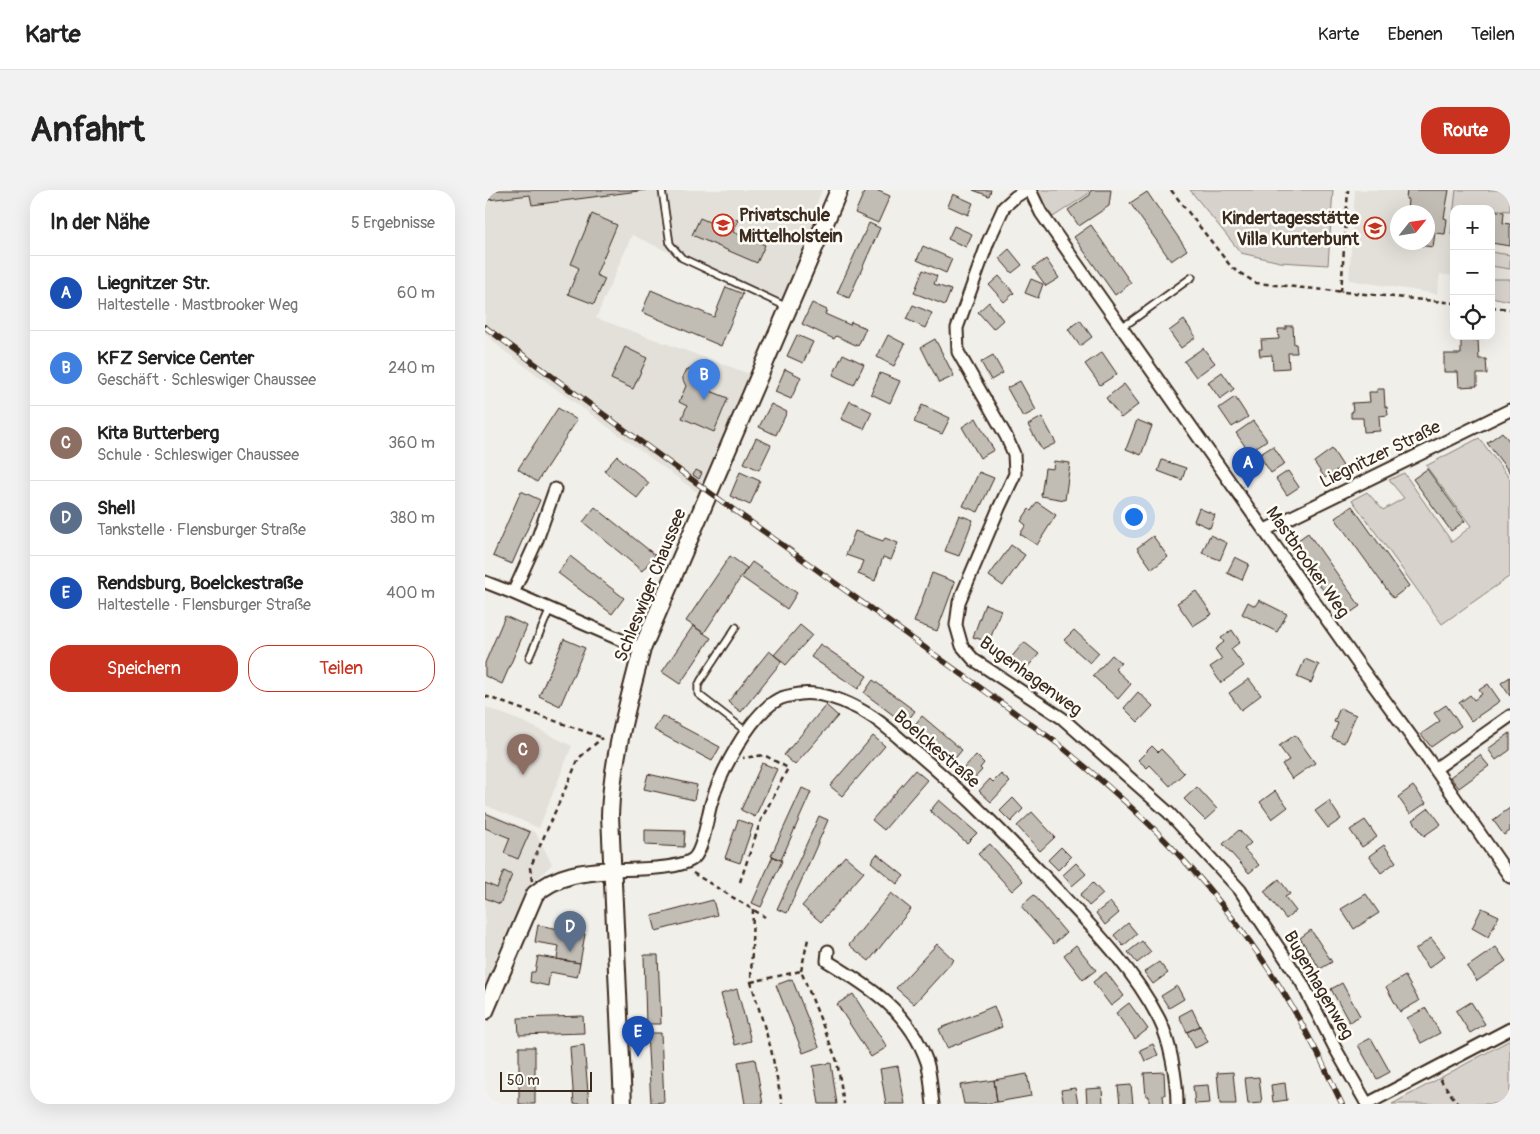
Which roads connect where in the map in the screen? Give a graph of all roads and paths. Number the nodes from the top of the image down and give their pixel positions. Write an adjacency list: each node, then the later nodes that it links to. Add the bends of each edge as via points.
1 (662, 190): 10 (lane, via 671,244 681,258)
2 (839, 190): 10 (main road, Schleswiger Chaussee)
3 (1026, 190): 49 (street, Bugenhagenweg, via 1004,207 957,328 958,352 1006,436 1014,454 1015,474 959,602 956,625 962,646 974,660 1062,718 1169,813 1240,890 1303,983)
4 (1030, 190): 13 (street, Mastbrooker Weg, via 1041,213)
5 (1171, 190): 8 (path, via 1232,268 1256,283)
6 (1347, 190): 8 (path)
7 (1191, 277): 13 (lane)
8 (1341, 292): 9 (path)
9 (1450, 303)
10 (787, 307): 21 (main road, Schleswiger Chaussee)
11 (1495, 307): 12 (path)
12 (1510, 309)
13 (1121, 326): 16 (street, Mastbrooker Weg)
14 (1510, 410): 16 (street, Liegnitzer Straße)
15 (555, 489): 18 (street)
16 (1265, 530): 29 (street, Mastbrooker Weg)
17 (485, 582): 18 (street)
18 (513, 593): 19 (street)
19 (550, 609): 21 (street); 22 (lane)
20 (736, 627): 25 (lane, via 698,686 699,694)
21 (642, 649): 27 (main road, Schleswiger Chaussee)
22 (529, 658)
23 (485, 696): 26 (path)
24 (1510, 716): 29 (street)
25 (747, 732): 28 (street, Boelckestraße); 48 (street, Boelckestraße, via 760,714 780,699 801,694 834,698 857,707 885,726 947,779 1019,849 1114,950 1160,1020 1172,1058)
26 (602, 738): 27 (path); 34 (path, via 579,758 530,868)
27 (618, 744): 31 (main road, Schleswiger Chaussee, via 610,815)
28 (732, 756): 30 (street, Boelckestraße, via 718,783 698,851 694,858); 33 (path, via 764,755 788,768 761,820)
29 (1435, 769): 32 (street, Mastbrooker Weg)
30 (681, 865): 31 (street); 35 (path)
31 (613, 870): 34 (main road, via 567,875); 44 (main road, Schleswiger Chaussee)
32 (1510, 876)
33 (740, 882)
34 (535, 894): 41 (main road)
35 (753, 909): 36 (path); 40 (path)
36 (765, 917)
37 (808, 939): 39 (path)
38 (827, 951): 47 (street, via 827,961 860,981 904,1019 915,1035 927,1064)
39 (801, 971): 40 (path); 46 (path, via 837,1061)
40 (751, 982): 45 (path, via 771,1048)
41 (486, 1008)
42 (1510, 1029): 43 (street)
43 (1433, 1070): 49 (street); 50 (path)
44 (623, 1104)
45 (782, 1104)
46 (844, 1104)
47 (933, 1104)
48 (1177, 1104)
49 (1367, 1104)
50 (1458, 1104)

